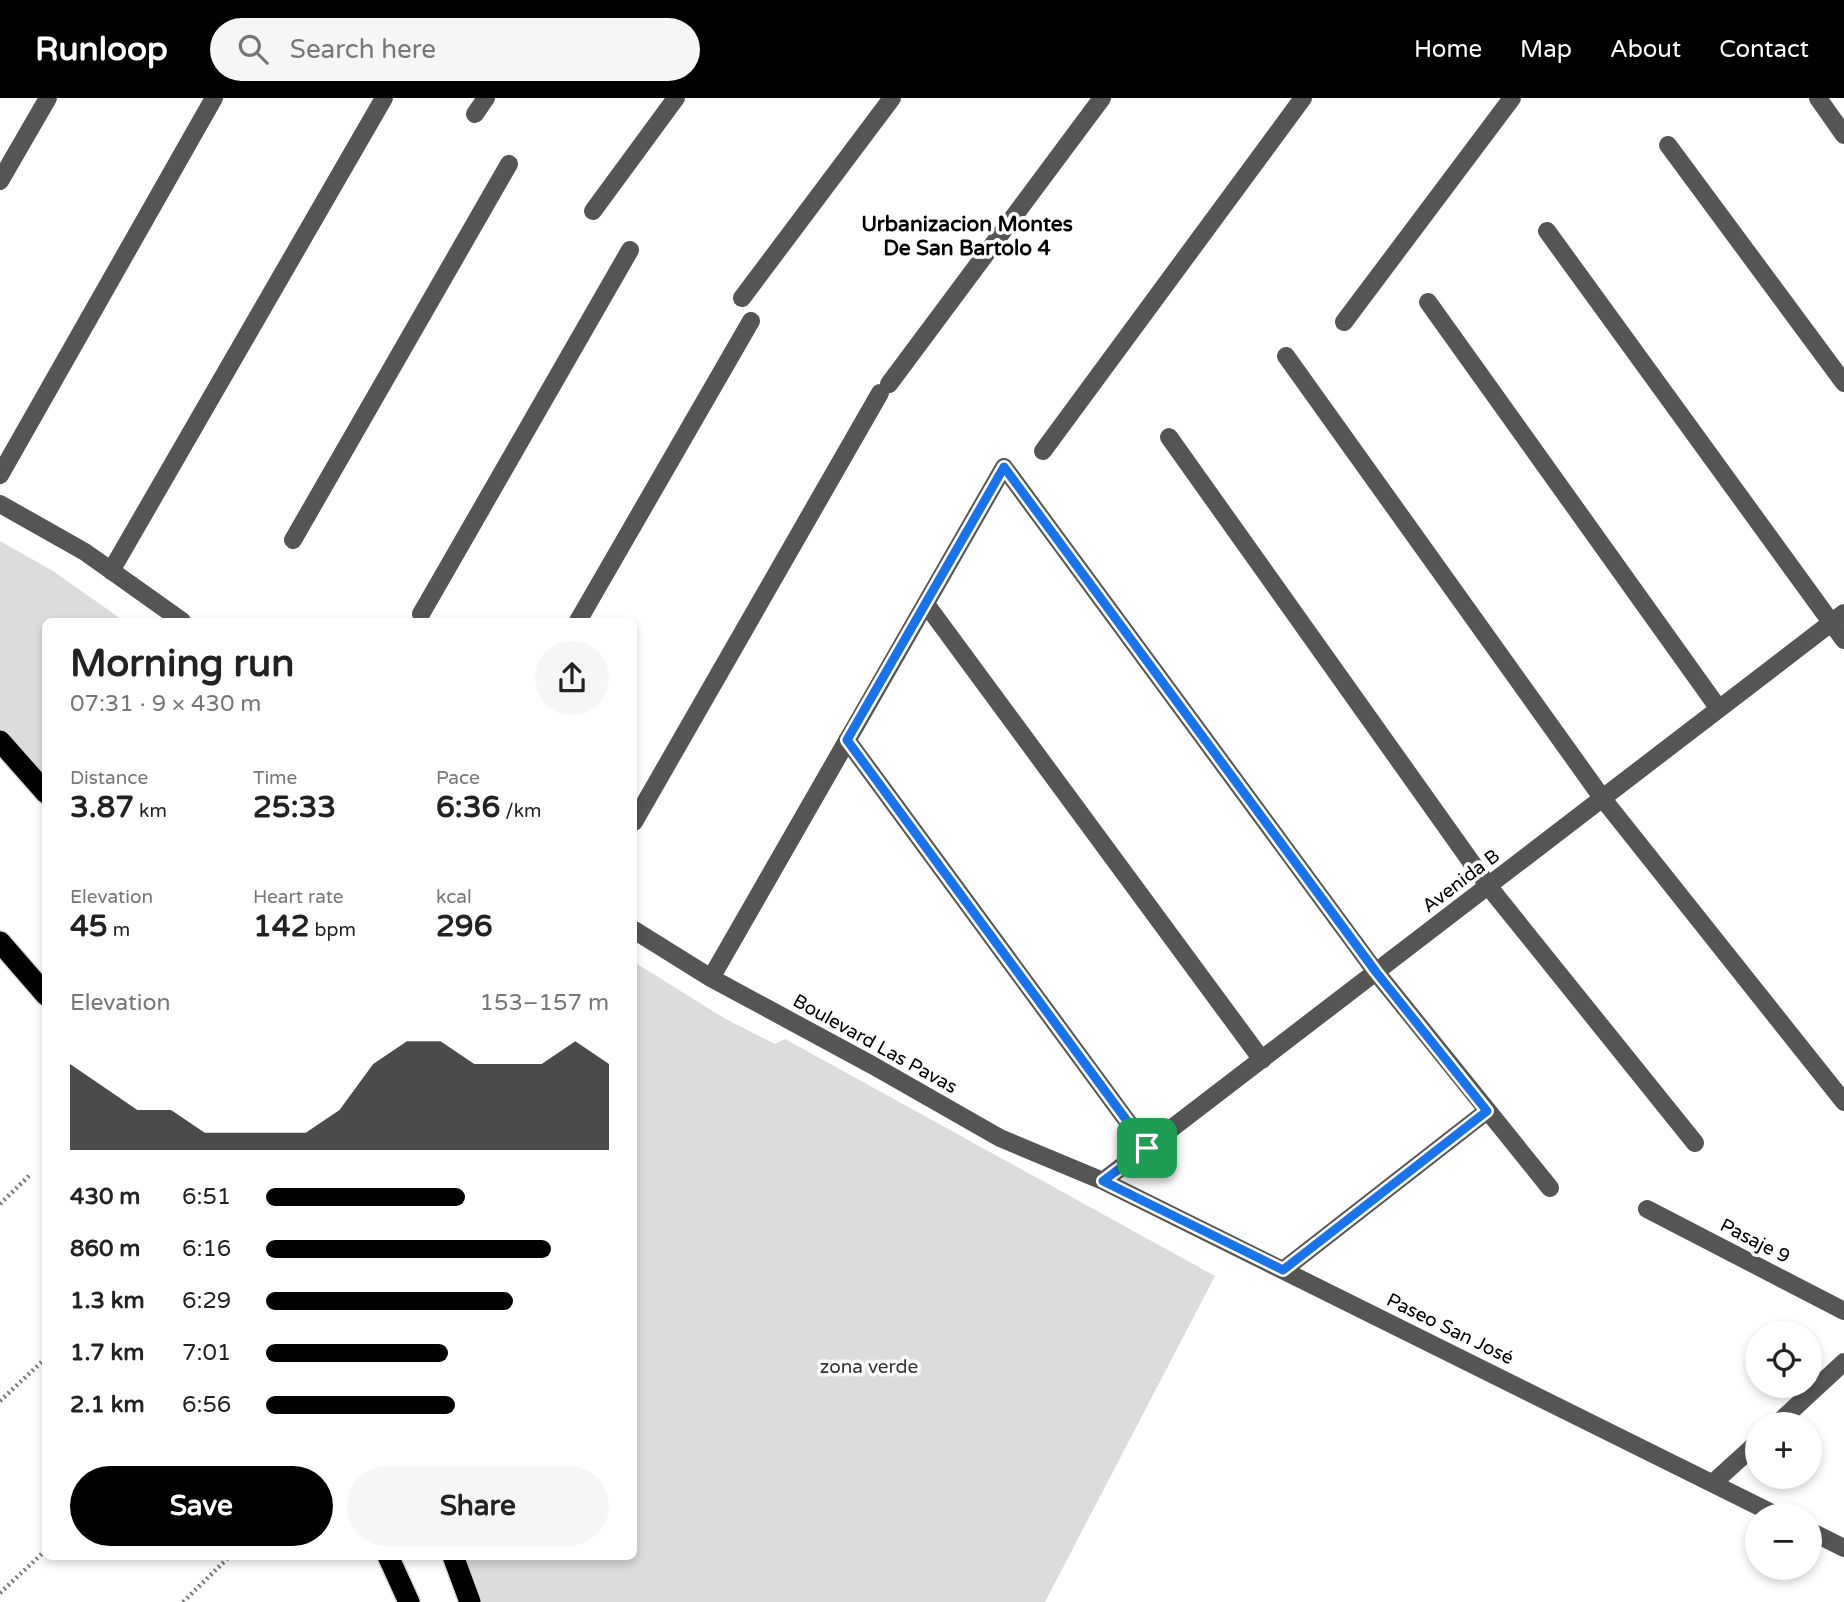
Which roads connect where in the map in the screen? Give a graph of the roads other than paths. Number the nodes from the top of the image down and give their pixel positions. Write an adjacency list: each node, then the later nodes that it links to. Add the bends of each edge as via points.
1 (48, 98): 15 (street)
2 (214, 98): 27 (street)
3 (384, 98): 30 (street)
4 (486, 98): 11 (street)
5 (676, 98): 16 (street)
6 (892, 98): 19 (street)
7 (1102, 98): 42 (street, via 884,388)
8 (1303, 98): 26 (street)
9 (1512, 98): 22 (street)
10 (1818, 98): 12 (street)
11 (475, 114)
12 (1844, 135)
13 (1668, 145): 24 (street)
14 (509, 164): 29 (street)
15 (0, 180)
16 (593, 211)
17 (1547, 231): 35 (street)
18 (630, 250): 32 (street)
19 (742, 298)
20 (1428, 302): 37 (street)
21 (751, 321): 34 (street)
22 (1344, 322)
23 (1286, 356): 41 (street)
24 (1844, 383)
25 (1169, 437): 43 (street)
26 (1043, 451)
27 (0, 475)
28 (0, 504): 30 (street)
29 (293, 540)
30 (111, 571): 33 (street)
31 (926, 604): 38 (street); 46 (street, via 1004,467); 49 (street)
32 (421, 614)
33 (179, 618)
34 (580, 618)
35 (1837, 618): 36 (street); 37 (street, Avenida B)
36 (1844, 640)
37 (1719, 709): 41 (street, Avenida B)
38 (847, 740): 47 (street); 53 (street)
39 (0, 741): 40 (highway)
40 (42, 788)
41 (1603, 799): 43 (street, Avenida B); 50 (street)
42 (637, 817)
43 (1489, 887): 46 (street, Avenida B); 52 (street)
44 (637, 932): 47 (street, Boulevard Las Pavas)
45 (0, 942): 48 (highway)
46 (1376, 972): 49 (street, Avenida B); 51 (street)
47 (711, 978): 54 (street, Boulevard Las Pavas, via 1000,1138)
48 (42, 990)
49 (1262, 1060): 53 (street, Avenida B)
50 (1844, 1102)
51 (1487, 1111): 55 (street); 57 (street)
52 (1695, 1143)
53 (1147, 1148): 54 (street, Avenida B)
54 (1103, 1181): 57 (street, Paseo San José)
55 (1550, 1188)
56 (1647, 1209): 58 (street, Pasaje 9)
57 (1283, 1270): 62 (street, Paseo San José)
58 (1844, 1311)
59 (1844, 1362): 60 (street)
60 (1790, 1412)
61 (1745, 1454): 62 (street)
62 (1713, 1483): 63 (street, Paseo San José)
63 (1752, 1503)
64 (1822, 1537): 65 (street)
65 (1844, 1548)
66 (390, 1560): 68 (highway)
67 (454, 1560): 69 (highway)
68 (409, 1602)
69 (470, 1602)

